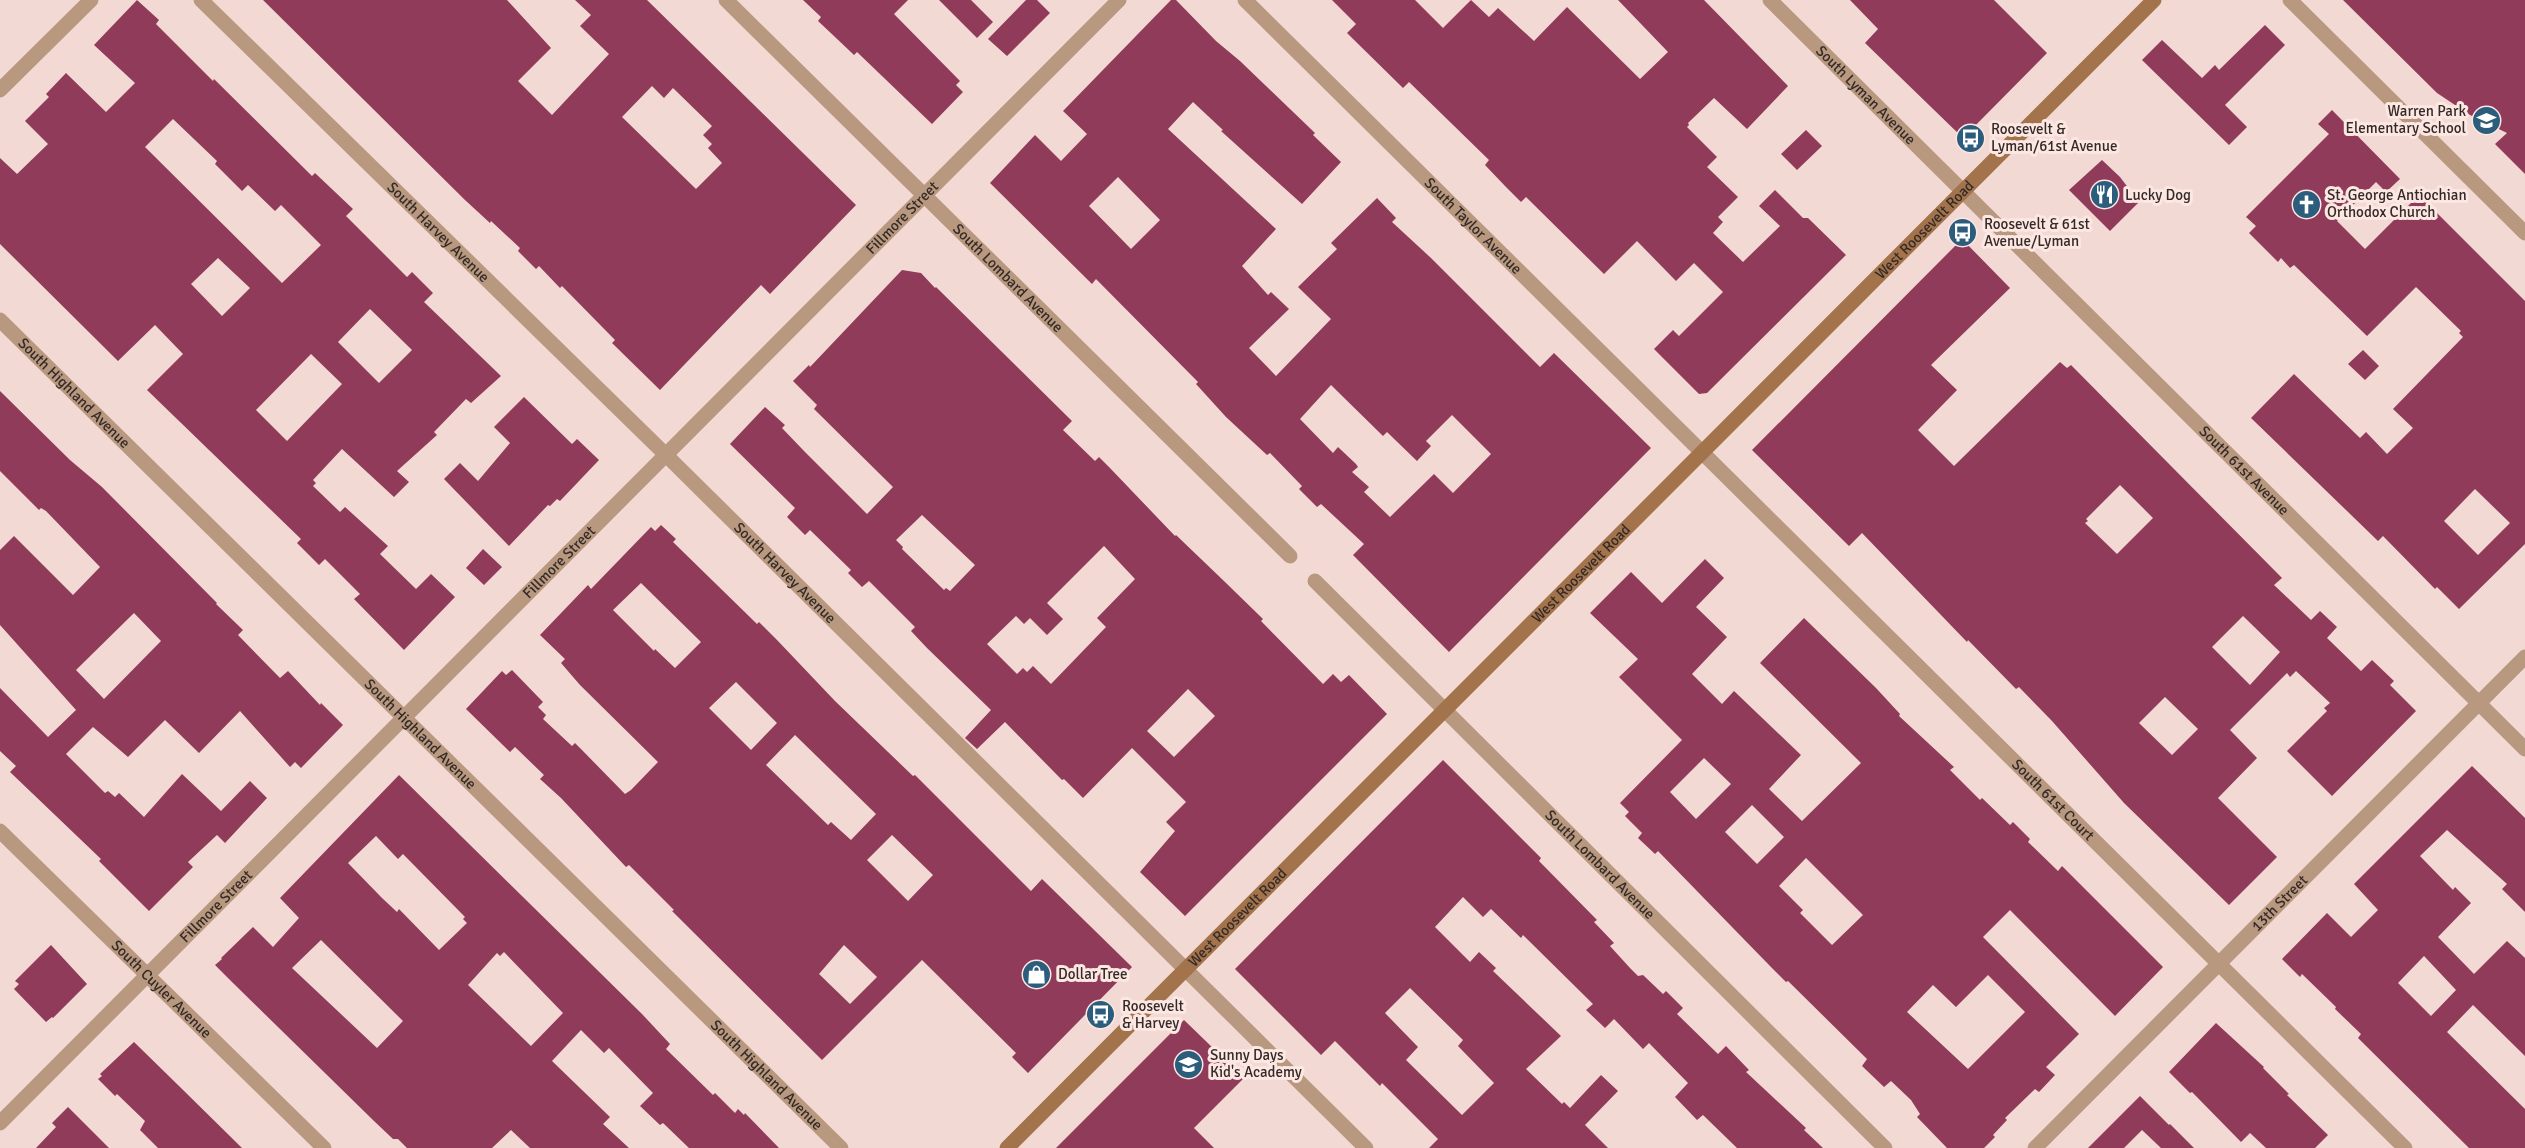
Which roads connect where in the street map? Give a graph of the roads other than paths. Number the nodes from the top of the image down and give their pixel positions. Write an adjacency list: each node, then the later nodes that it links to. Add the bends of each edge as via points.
1 (91, 0): 9 (street)
2 (201, 0): 15 (street, South Harvey Avenue)
3 (726, 0): 11 (street, South Lombard Avenue)
4 (1119, 0): 11 (street, Fillmore Street)
5 (1245, 0): 14 (street, South Taylor Avenue)
6 (1770, 0): 10 (street, South Lyman Avenue)
7 (2154, 0): 10 (main road, West Roosevelt Road)
8 (2290, 0): 12 (street)
9 (0, 90)
10 (1963, 191): 14 (main road, West Roosevelt Road); 19 (street, South 61st Avenue)
11 (924, 196): 15 (street, Fillmore Street); 16 (street, South Lombard Avenue)
12 (2525, 233)
13 (0, 320): 21 (street, South Highland Avenue)
14 (1702, 451): 20 (main road, West Roosevelt Road); 24 (street, South 61st Court)
15 (666, 455): 21 (street, Fillmore Street); 25 (street, South Harvey Avenue)
16 (1290, 556)
17 (1315, 581): 20 (street, South Lombard Avenue)
18 (2525, 657): 19 (street, 13th Street)
19 (2479, 703): 22 (street, South 61st Avenue); 24 (street, 13th Street)
20 (1444, 710): 25 (main road, West Roosevelt Road); 32 (street, South Lombard Avenue)
21 (404, 717): 26 (street, Fillmore Street); 29 (street, South Highland Avenue)
22 (2525, 749)
23 (0, 831): 26 (street, South Cuyler Avenue)
24 (2220, 964): 33 (street, 13th Street); 34 (street, South 61st Court)
25 (1185, 969): 30 (main road, West Roosevelt Road); 31 (street, South Harvey Avenue)
26 (147, 976): 27 (street, Fillmore Street); 28 (street, South Cuyler Avenue)
27 (0, 1124)
28 (324, 1148)
29 (842, 1148)
30 (1006, 1148)
31 (1366, 1148)
32 (1885, 1148)
33 (2036, 1148)
34 (2405, 1148)

